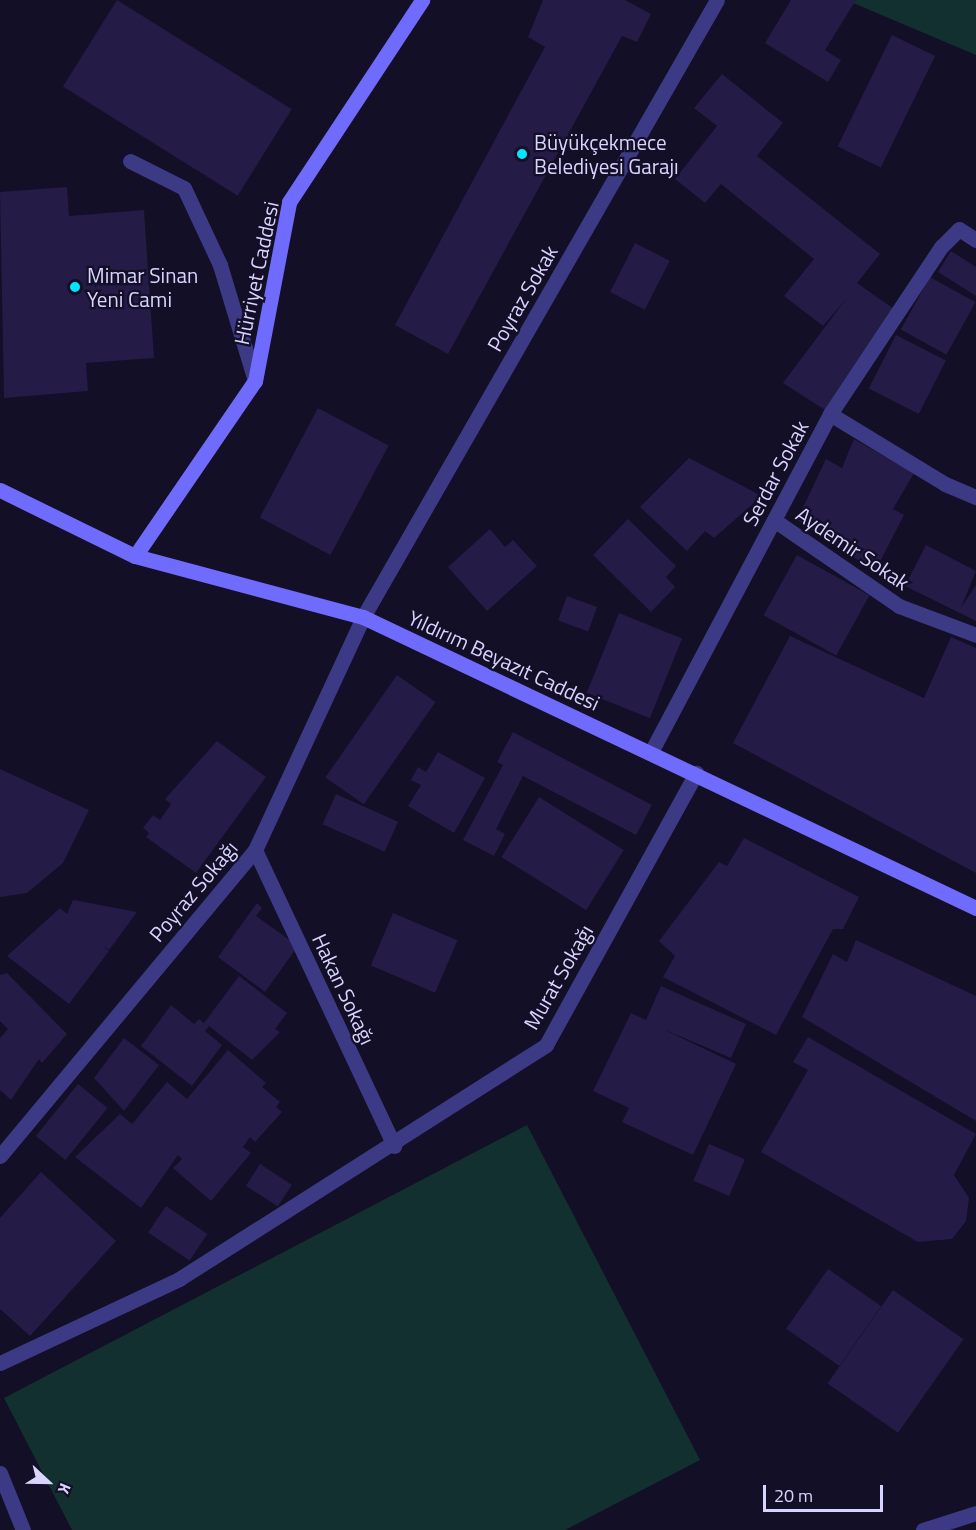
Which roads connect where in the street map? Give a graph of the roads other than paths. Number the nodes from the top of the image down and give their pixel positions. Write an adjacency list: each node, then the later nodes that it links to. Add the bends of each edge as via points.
1 (422, 0): 5 (main road, Hürriyet Caddesi, via 289,202)
2 (717, 0): 11 (street, Poyraz Sokak)
3 (130, 161): 5 (street, via 184,188 220,265)
4 (976, 240): 6 (street, Serdar Sokak, via 959,229)
5 (255, 381): 10 (main road, Hürriyet Caddesi)
6 (830, 414): 8 (street, via 945,484); 9 (street, Serdar Sokak)
7 (0, 490): 10 (main road, Yıldırım Beyazıt Caddesi)
8 (976, 496)
9 (774, 520): 12 (street, Aydemir Sokak, via 899,606); 13 (street, Serdar Sokak)
10 (135, 556): 11 (main road, Yıldırım Beyazıt Caddesi)
11 (363, 617): 13 (main road, Yıldırım Beyazıt Caddesi); 15 (street, Poyraz Sokağı)
12 (976, 635)
13 (651, 752): 14 (main road, Yıldırım Beyazıt Caddesi)
14 (696, 772): 16 (main road, Yıldırım Beyazıt Caddesi); 17 (street, Murat Sokağı, via 546,1045)
15 (255, 850): 17 (street, Hakan Sokağı); 18 (street, Poyraz Sokağı)
16 (976, 908)
17 (394, 1146): 19 (street, Murat Sokağı, via 179,1279)
18 (0, 1156)
19 (0, 1363)
20 (0, 1473): 22 (street)
21 (976, 1513): 23 (street)
22 (24, 1530)
23 (923, 1530)

